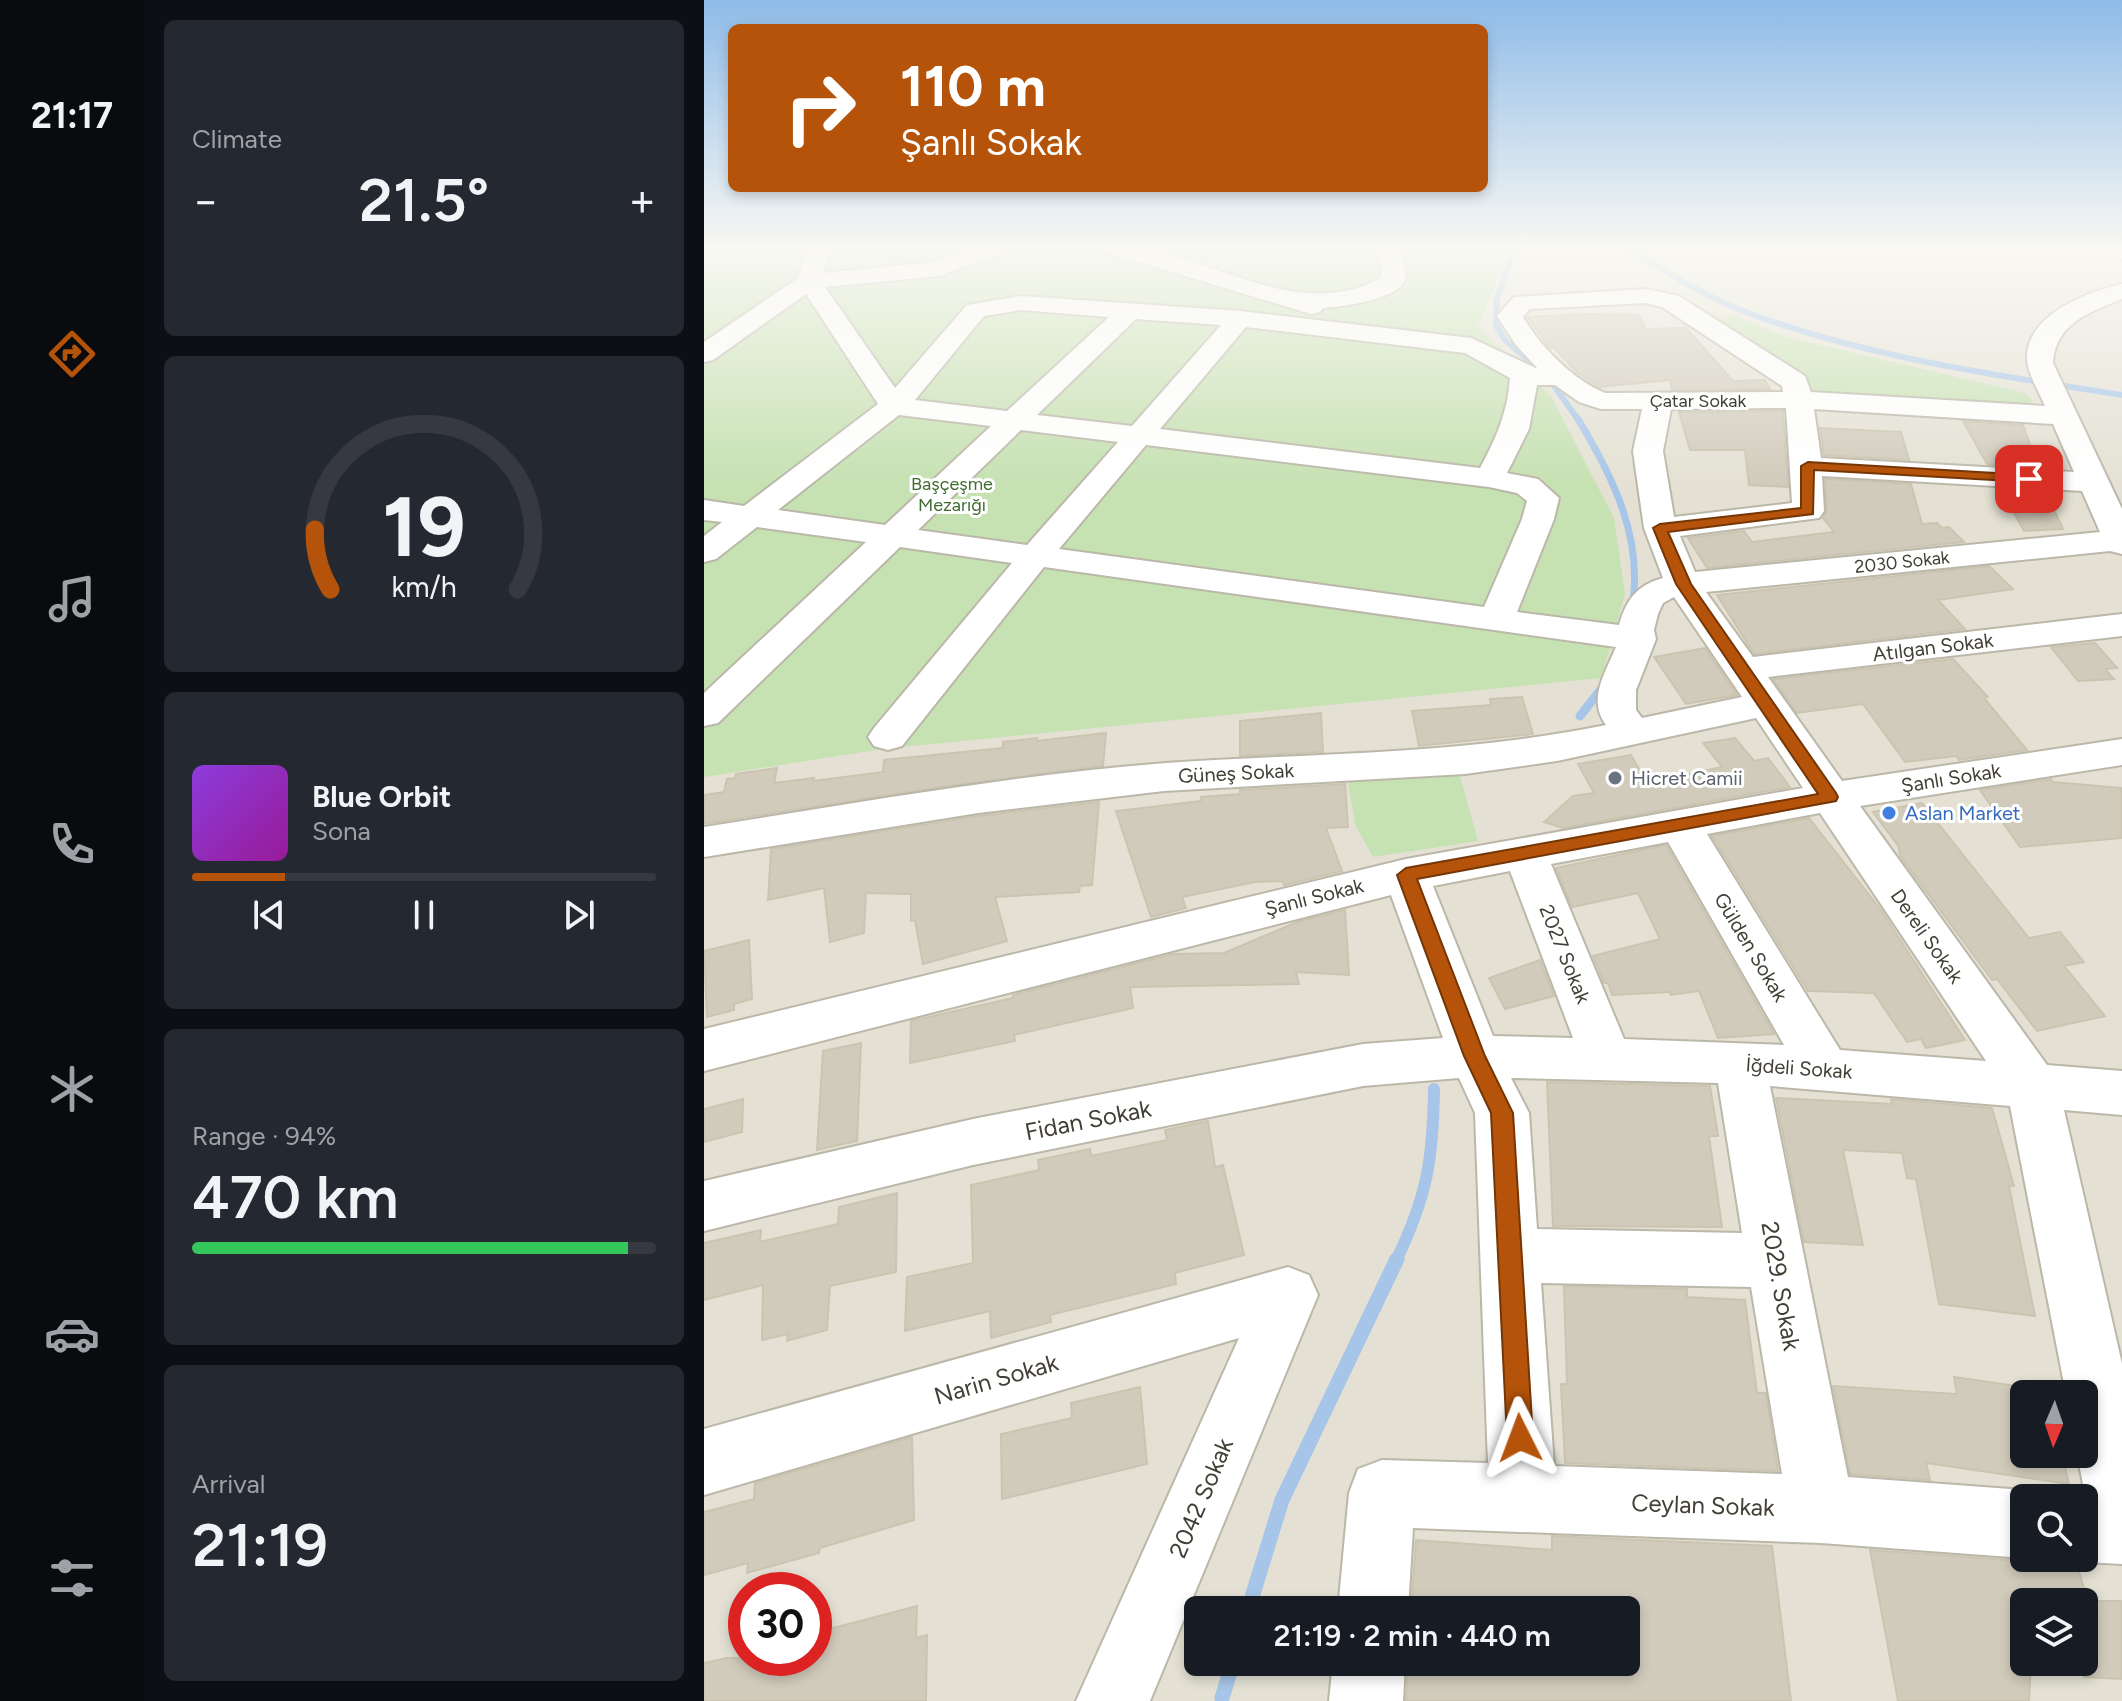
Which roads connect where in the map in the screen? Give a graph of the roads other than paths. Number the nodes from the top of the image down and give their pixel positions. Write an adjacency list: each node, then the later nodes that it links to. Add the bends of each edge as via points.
1 (742, 327): 12 (street)
2 (840, 327): 16 (street)
3 (944, 327): 16 (street, via 919,380)
4 (1112, 327): 17 (street)
5 (1233, 327): 18 (street)
6 (1323, 327): 11 (street)
7 (1360, 327): 11 (street)
8 (1516, 327): 14 (street, Çatar Sokak, via 1580,391 1601,401)
9 (1711, 327): 13 (street, Çatar Sokak, via 1795,382)
10 (2052, 327): 15 (street, via 2039,347 2040,363)
11 (1368, 332): 21 (street, via 1471,346 1535,376 1524,395 1518,428)
12 (704, 354)
13 (1799, 400): 14 (street, Çatar Sokak); 15 (street, Çatar Sokak); 19 (street)
14 (1658, 401): 24 (street, Dereli Sokak, via 1648,451)
15 (2060, 405): 20 (street)
16 (893, 406): 17 (street); 23 (street)
17 (1012, 419): 18 (street); 25 (street)
18 (1140, 434): 21 (street); 28 (street)
19 (1808, 466): 20 (street); 24 (street, via 1808,511)
20 (2097, 467): 26 (street)
21 (1489, 478): 30 (street, via 1527,486 1543,498)
22 (704, 510): 23 (street)
23 (749, 516): 25 (street); 27 (street)
24 (1660, 528): 29 (street, Dereli Sokak)
25 (891, 536): 28 (street); 34 (street)
26 (2121, 542): 29 (street, 2030 Sokak)
27 (704, 552)
28 (1035, 556): 30 (street); 36 (street)
29 (1683, 584): 32 (street, 2030 Sokak, via 1655,590 1644,599 1635,631); 33 (street, Dereli Sokak)
30 (1496, 620): 32 (street)
31 (2122, 625): 33 (street, Atılgan Sokak)
32 (1627, 638): 35 (street, via 1616,712)
33 (1756, 686): 35 (street, Güneş Sokak); 38 (street, Dereli Sokak)
34 (704, 714)
35 (1632, 732): 40 (street, Güneş Sokak, via 1465,761 1164,777 993,797)
36 (888, 737)
37 (2122, 752): 38 (street, Şanlı Sokak)
38 (1830, 797): 39 (street, Şanlı Sokak); 48 (street, Dereli Sokak)
39 (1679, 824): 41 (street, Şanlı Sokak); 47 (street, Gülden Sokak)
40 (704, 842)
41 (1524, 851): 42 (street, Şanlı Sokak); 45 (street, 2027 Sokak)
42 (1406, 875): 43 (street, Şanlı Sokak); 44 (street)
43 (704, 1050)
44 (1475, 1056): 45 (street, İğdeli Sokak); 50 (street, Fidan Sokak, via 1363,1065 973,1142); 51 (street, via 1502,1113)
45 (1606, 1057): 46 (street, İğdeli Sokak)
46 (1740, 1063): 47 (street, İğdeli Sokak); 52 (street, 2029. Sokak)
47 (1824, 1069): 48 (street, İğdeli Sokak)
48 (2032, 1086): 49 (street, İğdeli Sokak); 57 (street, Dereli Sokak)
49 (2122, 1093)
50 (704, 1206)
51 (1511, 1255): 52 (street); 55 (street)
52 (1776, 1261): 56 (street, 2029. Sokak)
53 (1288, 1295): 54 (street, Narin Sokak); 63 (street, 2042 Sokak)
54 (704, 1462)
55 (1523, 1498): 56 (street, Ceylan Sokak); 61 (street, Ceylan Sokak, via 1382,1493)
56 (1821, 1509): 58 (street, Ceylan Sokak)
57 (2122, 1510)
58 (2010, 1523)
59 (2098, 1529): 60 (street)
60 (2122, 1530)
61 (1374, 1596)
62 (1368, 1676): 64 (street)
63 (1113, 1701)
64 (1366, 1701)

